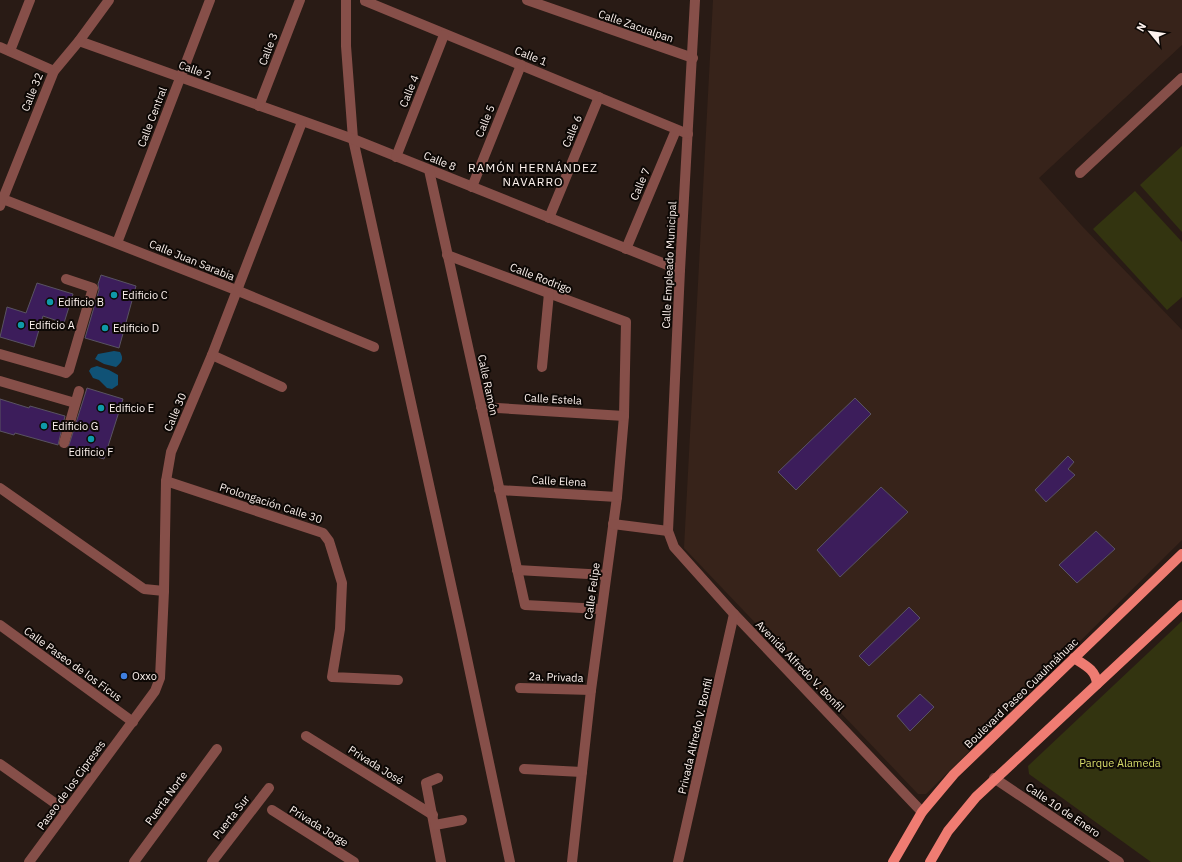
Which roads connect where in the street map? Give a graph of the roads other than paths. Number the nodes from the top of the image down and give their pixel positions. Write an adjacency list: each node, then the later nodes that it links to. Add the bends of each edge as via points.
1 (30, 0): 12 (street)
2 (109, 0): 10 (street, Calle 32)
3 (210, 0): 16 (street, Calle Central)
4 (300, 0): 19 (street, Calle 3)
5 (346, 0): 23 (street, via 346,46)
6 (695, 0): 13 (street, Calle Empleado Municipal)
7 (365, 1): 9 (street, Calle 1)
8 (534, 1): 13 (street, Calle Zacualpan)
9 (444, 35): 14 (street, Calle 1); 24 (street, Calle 4)
10 (79, 41): 15 (street, Calle 32); 16 (street, Calle 2)
11 (0, 48): 12 (street)
12 (10, 51): 15 (street)
13 (693, 58): 22 (street, Calle Empleado Municipal)
14 (521, 65): 18 (street, Calle 1); 27 (street, Calle 5)
15 (54, 71): 28 (street, Calle 32)
16 (180, 77): 19 (street, Calle 2); 30 (street, Calle Central)
17 (1182, 78): 26 (street)
18 (599, 97): 21 (street, Calle 1); 29 (street, Calle 6)
19 (259, 106): 20 (street, Calle 2)
20 (302, 122): 23 (street, Calle 8); 35 (street, Calle 30)
21 (676, 130): 22 (street, Calle 1); 31 (street, Calle 7)
22 (688, 134): 33 (street, Calle Empleado Municipal)
23 (353, 139): 24 (street, Calle 8); 87 (street)
24 (396, 157): 25 (street, Calle 8)
25 (429, 170): 27 (street, Calle 8); 32 (street, Calle Ramón)
26 (1080, 173)
27 (472, 187): 29 (street, Calle 8)
28 (1, 201): 30 (street, Calle Juan Sarabia)
29 (549, 218): 31 (street, Calle 8)
30 (117, 243): 35 (street, Calle Juan Sarabia)
31 (626, 249): 33 (street, Calle 8)
32 (448, 255): 36 (street, Calle Rodrigo); 46 (street, Calle Ramón)
33 (680, 270): 54 (street, Calle Empleado Municipal)
34 (66, 279): 39 (street, via 93,288 69,370 66,373)
35 (236, 290): 38 (street, Calle Juan Sarabia); 40 (street, Calle 30)
36 (549, 294): 37 (street, Calle Rodrigo); 41 (street)
37 (626, 322): 47 (street, Calle Felipe)
38 (374, 347)
39 (0, 354)
40 (212, 355): 43 (street); 49 (street, Calle 30, via 171,452)
41 (542, 367)
42 (0, 381): 45 (street)
43 (282, 386)
44 (79, 391): 45 (street)
45 (75, 403): 48 (street)
46 (481, 407): 47 (street, Calle Estela); 51 (street, Calle Ramón)
47 (624, 416): 52 (street, Calle Felipe)
48 (64, 443)
49 (166, 481): 58 (street, Calle 30); 64 (street, Prolongación Calle 30, via 323,533 329,541 342,582 340,629 332,677)
50 (0, 488): 58 (street, via 144,589)
51 (499, 490): 52 (street, Calle Elena); 56 (street, Calle Ramón)
52 (617, 497): 53 (street, Calle Felipe)
53 (613, 524): 54 (street); 57 (street, Calle Felipe)
54 (668, 531): 61 (street, Avenida Alfredo V. Bonfil, via 674,547)
55 (1182, 554): 63 (main road, Boulevard Paseo Cuauhnáhuac)
56 (517, 570): 57 (street); 60 (street, Calle Ramón, via 524,605)
57 (606, 575): 60 (street, Calle Felipe)
58 (164, 592): 68 (street, Calle 30, via 160,678 155,691)
59 (1182, 605): 65 (main road)
60 (602, 609): 67 (street, Calle Felipe)
61 (734, 614): 79 (street, Avenida Alfredo V. Bonfil); 89 (street, Privada Alfredo V. Bonfil)
62 (0, 625): 68 (street, Calle Paseo de los Ficus)
63 (1074, 658): 65 (main road, via 1092,670 1097,677); 79 (main road, Boulevard Paseo Cuauhnáhuac, via 954,774)
64 (398, 680)
65 (1097, 684): 75 (main road)
66 (520, 688): 67 (street, 2a. Privada)
67 (591, 690): 73 (street, Calle Felipe)
68 (132, 722): 78 (street, Paseo de los Cipreses)
69 (306, 736): 80 (street, Privada José)
70 (217, 749): 83 (street, Puerta Norte)
71 (0, 764): 78 (street)
72 (524, 769): 73 (street)
73 (582, 772): 88 (street, Calle Felipe)
74 (438, 778): 80 (street, via 426,783)
75 (994, 778): 91 (main road, via 948,831); 92 (street, Calle 10 de Enero)
76 (269, 788): 84 (street, Puerta Sur)
77 (272, 810): 85 (street, Privada Jorge)
78 (66, 812): 82 (street, Paseo de los Cipreses)
79 (922, 812): 90 (main road, Boulevard Paseo Cuauhnáhuac)
80 (434, 820): 81 (street); 86 (street)
81 (462, 820)
82 (33, 861)
83 (134, 862)
84 (212, 862)
85 (354, 862)
86 (441, 862)
87 (510, 862)
88 (572, 862)
89 (678, 862)
90 (893, 862)
91 (930, 862)
92 (1119, 862)

